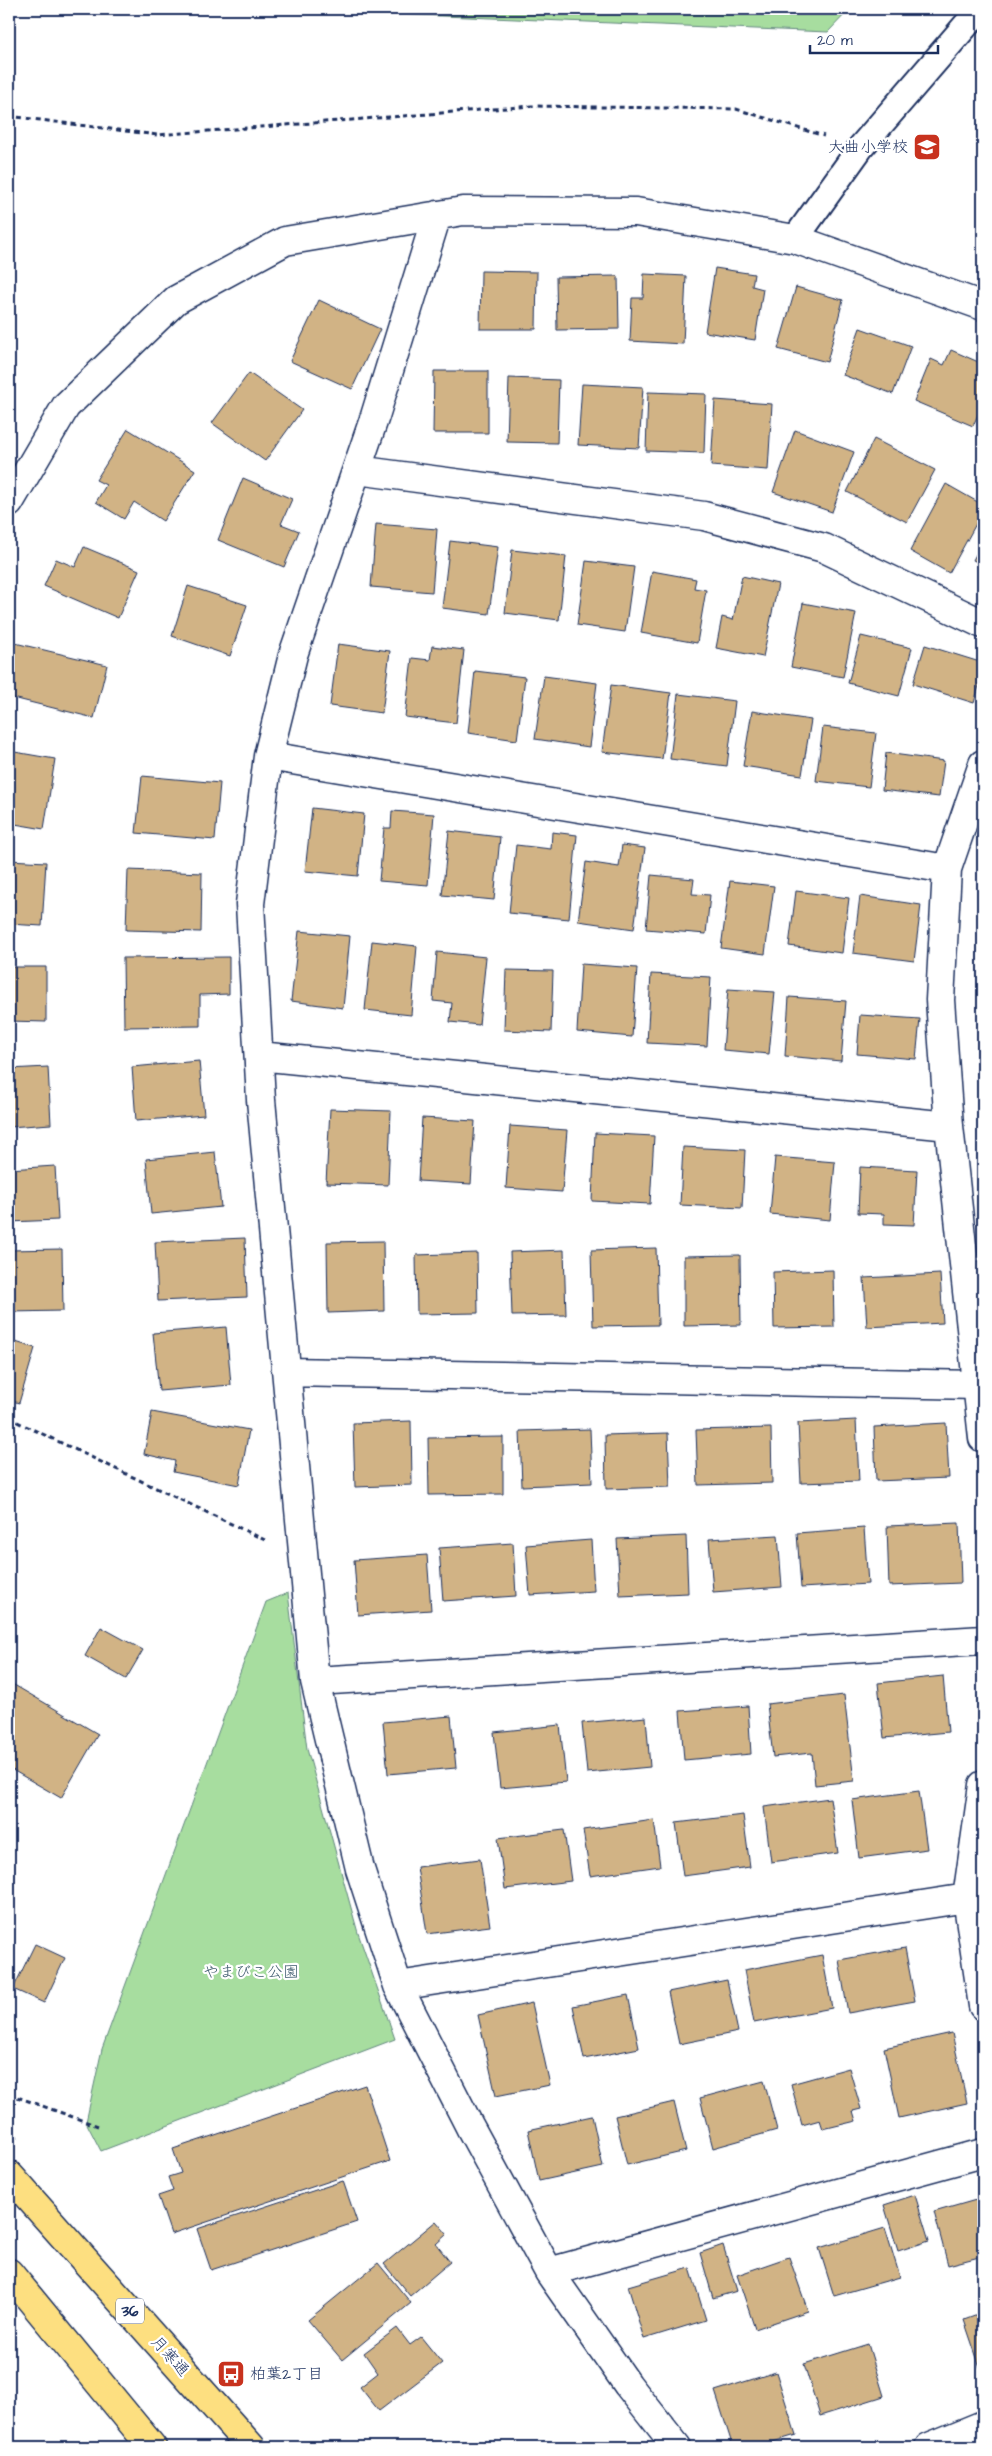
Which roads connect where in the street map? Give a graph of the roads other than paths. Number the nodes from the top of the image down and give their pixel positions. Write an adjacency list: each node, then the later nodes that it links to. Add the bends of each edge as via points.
1 (980, 9): 3 (lane, via 861,147)
2 (437, 215): 3 (street, via 463,211 636,212); 5 (street); 6 (street, via 284,241 176,300 66,406)
3 (795, 239): 4 (street)
4 (983, 306)
5 (357, 470): 7 (street, via 704,516 824,548); 8 (street, via 293,655)
6 (9, 503)
7 (983, 624)
8 (268, 756): 10 (street); 11 (street, via 250,904)
9 (983, 764): 10 (street)
10 (947, 869): 12 (street, via 940,1000)
11 (259, 1056): 12 (street); 13 (street)
12 (949, 1126): 14 (street)
13 (287, 1372): 14 (street); 17 (street)
14 (978, 1384): 15 (street)
15 (983, 1438)
16 (983, 1640): 17 (street)
17 (315, 1681): 20 (street, via 360,1869)
18 (983, 1785): 19 (street)
19 (967, 1898): 20 (street); 21 (street)
20 (398, 1986): 24 (street)
21 (983, 2006)
22 (983, 2153): 24 (street)
23 (12, 2185): 28 (highway, 月寒通 / 36)
24 (549, 2272): 29 (street)
25 (9, 2273): 27 (highway)
26 (983, 2425): 30 (street)
27 (152, 2447)
28 (251, 2447)
29 (677, 2447)
30 (930, 2447)

